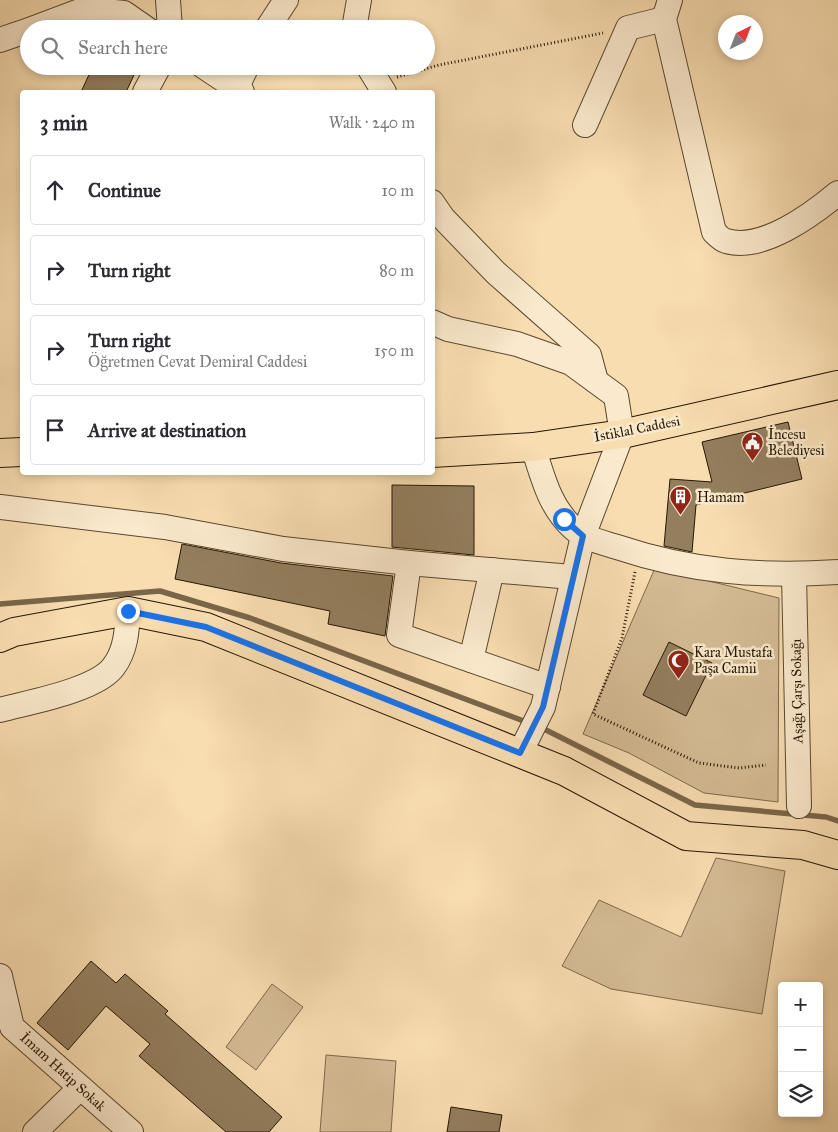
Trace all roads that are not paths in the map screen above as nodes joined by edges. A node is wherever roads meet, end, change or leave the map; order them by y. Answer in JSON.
{"nodes":[{"id":1,"x":168,"y":0,"type":"edge"},
{"id":2,"x":286,"y":0,"type":"edge"},
{"id":3,"x":359,"y":0,"type":"edge"},
{"id":4,"x":119,"y":6,"type":"edge"},
{"id":5,"x":667,"y":9,"type":"edge"},
{"id":6,"x":54,"y":20,"type":"edge"},
{"id":7,"x":136,"y":20,"type":"edge"},
{"id":8,"x":169,"y":20,"type":"edge"},
{"id":9,"x":274,"y":20,"type":"edge"},
{"id":10,"x":356,"y":20,"type":"edge"},
{"id":11,"x":20,"y":33,"type":"edge"},
{"id":12,"x":0,"y":40,"type":"edge"},
{"id":13,"x":154,"y":75,"type":"edge"},
{"id":14,"x":216,"y":75,"type":"edge"},
{"id":15,"x":244,"y":75,"type":"edge"},
{"id":16,"x":146,"y":90,"type":"edge"},
{"id":17,"x":238,"y":90,"type":"edge"},
{"id":18,"x":239,"y":90,"type":"edge"},
{"id":19,"x":585,"y":125,"type":"dead end"},
{"id":20,"x":838,"y":193,"type":"edge"},
{"id":21,"x":435,"y":206,"type":"edge"},
{"id":22,"x":435,"y":323,"type":"edge"},
{"id":23,"x":596,"y":381,"type":"junction"},
{"id":24,"x":838,"y":385,"type":"edge"},
{"id":25,"x":622,"y":434,"type":"junction"},
{"id":26,"x":533,"y":447,"type":"junction"},
{"id":27,"x":20,"y":452,"type":"edge"},
{"id":28,"x":0,"y":453,"type":"edge"},
{"id":29,"x":435,"y":453,"type":"edge"},
{"id":30,"x":0,"y":507,"type":"edge"},
{"id":31,"x":583,"y":536,"type":"junction"},
{"id":32,"x":409,"y":563,"type":"junction"},
{"id":33,"x":492,"y":570,"type":"junction"},
{"id":34,"x":838,"y":572,"type":"edge"},
{"id":35,"x":794,"y":575,"type":"junction"},
{"id":36,"x":572,"y":577,"type":"junction"},
{"id":37,"x":128,"y":611,"type":"junction"},
{"id":38,"x":0,"y":638,"type":"edge"},
{"id":39,"x":471,"y":660,"type":"junction"},
{"id":40,"x":545,"y":697,"type":"junction"},
{"id":41,"x":0,"y":710,"type":"edge"},
{"id":42,"x":524,"y":745,"type":"junction"},
{"id":43,"x":799,"y":806,"type":"dead end"},
{"id":44,"x":838,"y":855,"type":"edge"},
{"id":45,"x":0,"y":976,"type":"edge"},
{"id":46,"x":79,"y":1089,"type":"junction"},
{"id":47,"x":35,"y":1132,"type":"edge"},
{"id":48,"x":131,"y":1132,"type":"edge"}],
"edges":[{"from":1,"to":8,"type":"street"},
{"from":2,"to":9,"type":"street"},
{"from":3,"to":10,"type":"street"},
{"from":4,"to":6,"type":"street"},
{"from":4,"to":7,"type":"street"},
{"from":5,"to":19,"type":"street"},
{"from":5,"to":20,"type":"street"},
{"from":11,"to":12,"type":"street"},
{"from":13,"to":16,"type":"street"},
{"from":14,"to":17,"type":"street"},
{"from":15,"to":18,"type":"street"},
{"from":21,"to":23,"type":"street"},
{"from":22,"to":23,"type":"street"},
{"from":23,"to":25,"type":"street"},
{"from":24,"to":25,"type":"main road","name":"İstiklal Caddesi"},
{"from":25,"to":26,"type":"main road","name":"İstiklal Caddesi"},
{"from":25,"to":31,"type":"street"},
{"from":26,"to":29,"type":"main road","name":"İstiklal Caddesi"},
{"from":26,"to":31,"type":"street"},
{"from":27,"to":28,"type":"main road"},
{"from":30,"to":32,"type":"street"},
{"from":31,"to":35,"type":"street"},
{"from":31,"to":36,"type":"street"},
{"from":32,"to":33,"type":"street"},
{"from":32,"to":39,"type":"street"},
{"from":33,"to":36,"type":"street"},
{"from":33,"to":39,"type":"street"},
{"from":34,"to":35,"type":"street"},
{"from":35,"to":43,"type":"street","name":"Aşağı Çarşı Sokağı"},
{"from":36,"to":40,"type":"street"},
{"from":37,"to":38,"type":"main road"},
{"from":37,"to":41,"type":"street"},
{"from":37,"to":42,"type":"main road"},
{"from":39,"to":40,"type":"street"},
{"from":40,"to":42,"type":"street"},
{"from":42,"to":44,"type":"main road"},
{"from":45,"to":46,"type":"street","name":"İmam Hatip Sokak"},
{"from":46,"to":47,"type":"street"},
{"from":46,"to":48,"type":"street","name":"İmam Hatip Sokak"}]}
